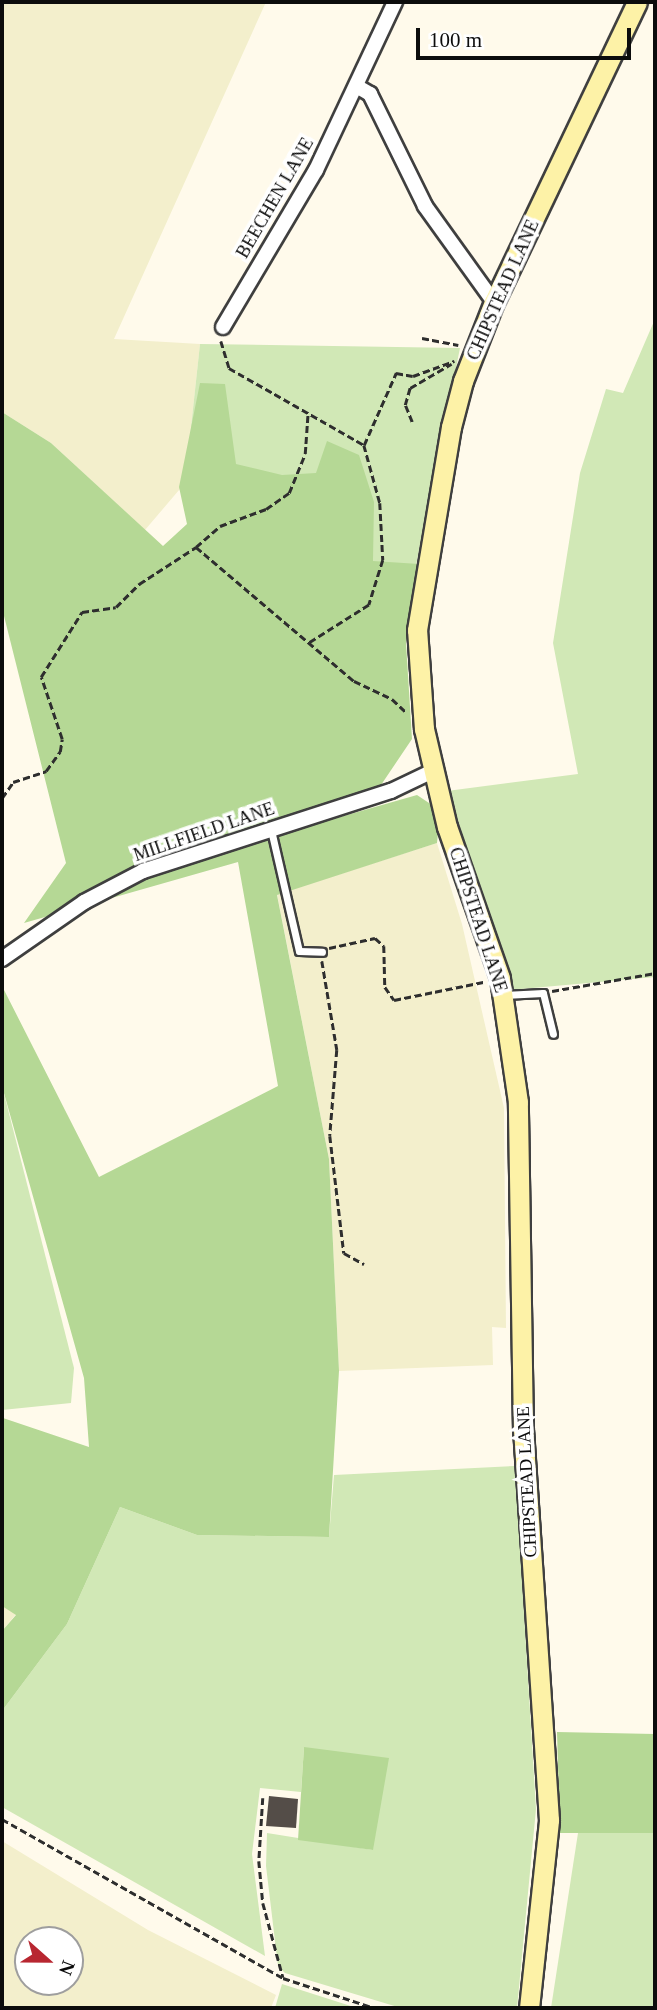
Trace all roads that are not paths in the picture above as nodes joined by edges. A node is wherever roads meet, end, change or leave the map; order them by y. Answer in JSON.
{"nodes":[{"id":1,"x":395,"y":2,"type":"edge"},
{"id":2,"x":637,"y":2,"type":"edge"},
{"id":3,"x":358,"y":86,"type":"junction"},
{"id":4,"x":494,"y":302,"type":"junction"},
{"id":5,"x":223,"y":327,"type":"road end"},
{"id":6,"x":433,"y":771,"type":"junction"},
{"id":7,"x":271,"y":829,"type":"junction"},
{"id":8,"x":322,"y":952,"type":"road end"},
{"id":9,"x":2,"y":959,"type":"edge"},
{"id":10,"x":502,"y":987,"type":"junction"},
{"id":11,"x":553,"y":1034,"type":"dead end"},
{"id":12,"x":529,"y":2008,"type":"edge"}],
"edges":[{"from":1,"to":3,"type":"street","name":"BEECHEN LANE"},
{"from":2,"to":4,"type":"street","name":"CHIPSTEAD LANE"},
{"from":3,"to":4,"type":"street"},
{"from":3,"to":5,"type":"street","name":"BEECHEN LANE"},
{"from":4,"to":6,"type":"street","name":"CHIPSTEAD LANE"},
{"from":6,"to":7,"type":"street","name":"MILLFIELD LANE"},
{"from":6,"to":10,"type":"street","name":"CHIPSTEAD LANE"},
{"from":7,"to":8,"type":"lane"},
{"from":7,"to":9,"type":"street","name":"MILLFIELD LANE"},
{"from":10,"to":11,"type":"lane"},
{"from":10,"to":12,"type":"street","name":"CHIPSTEAD LANE"}]}
